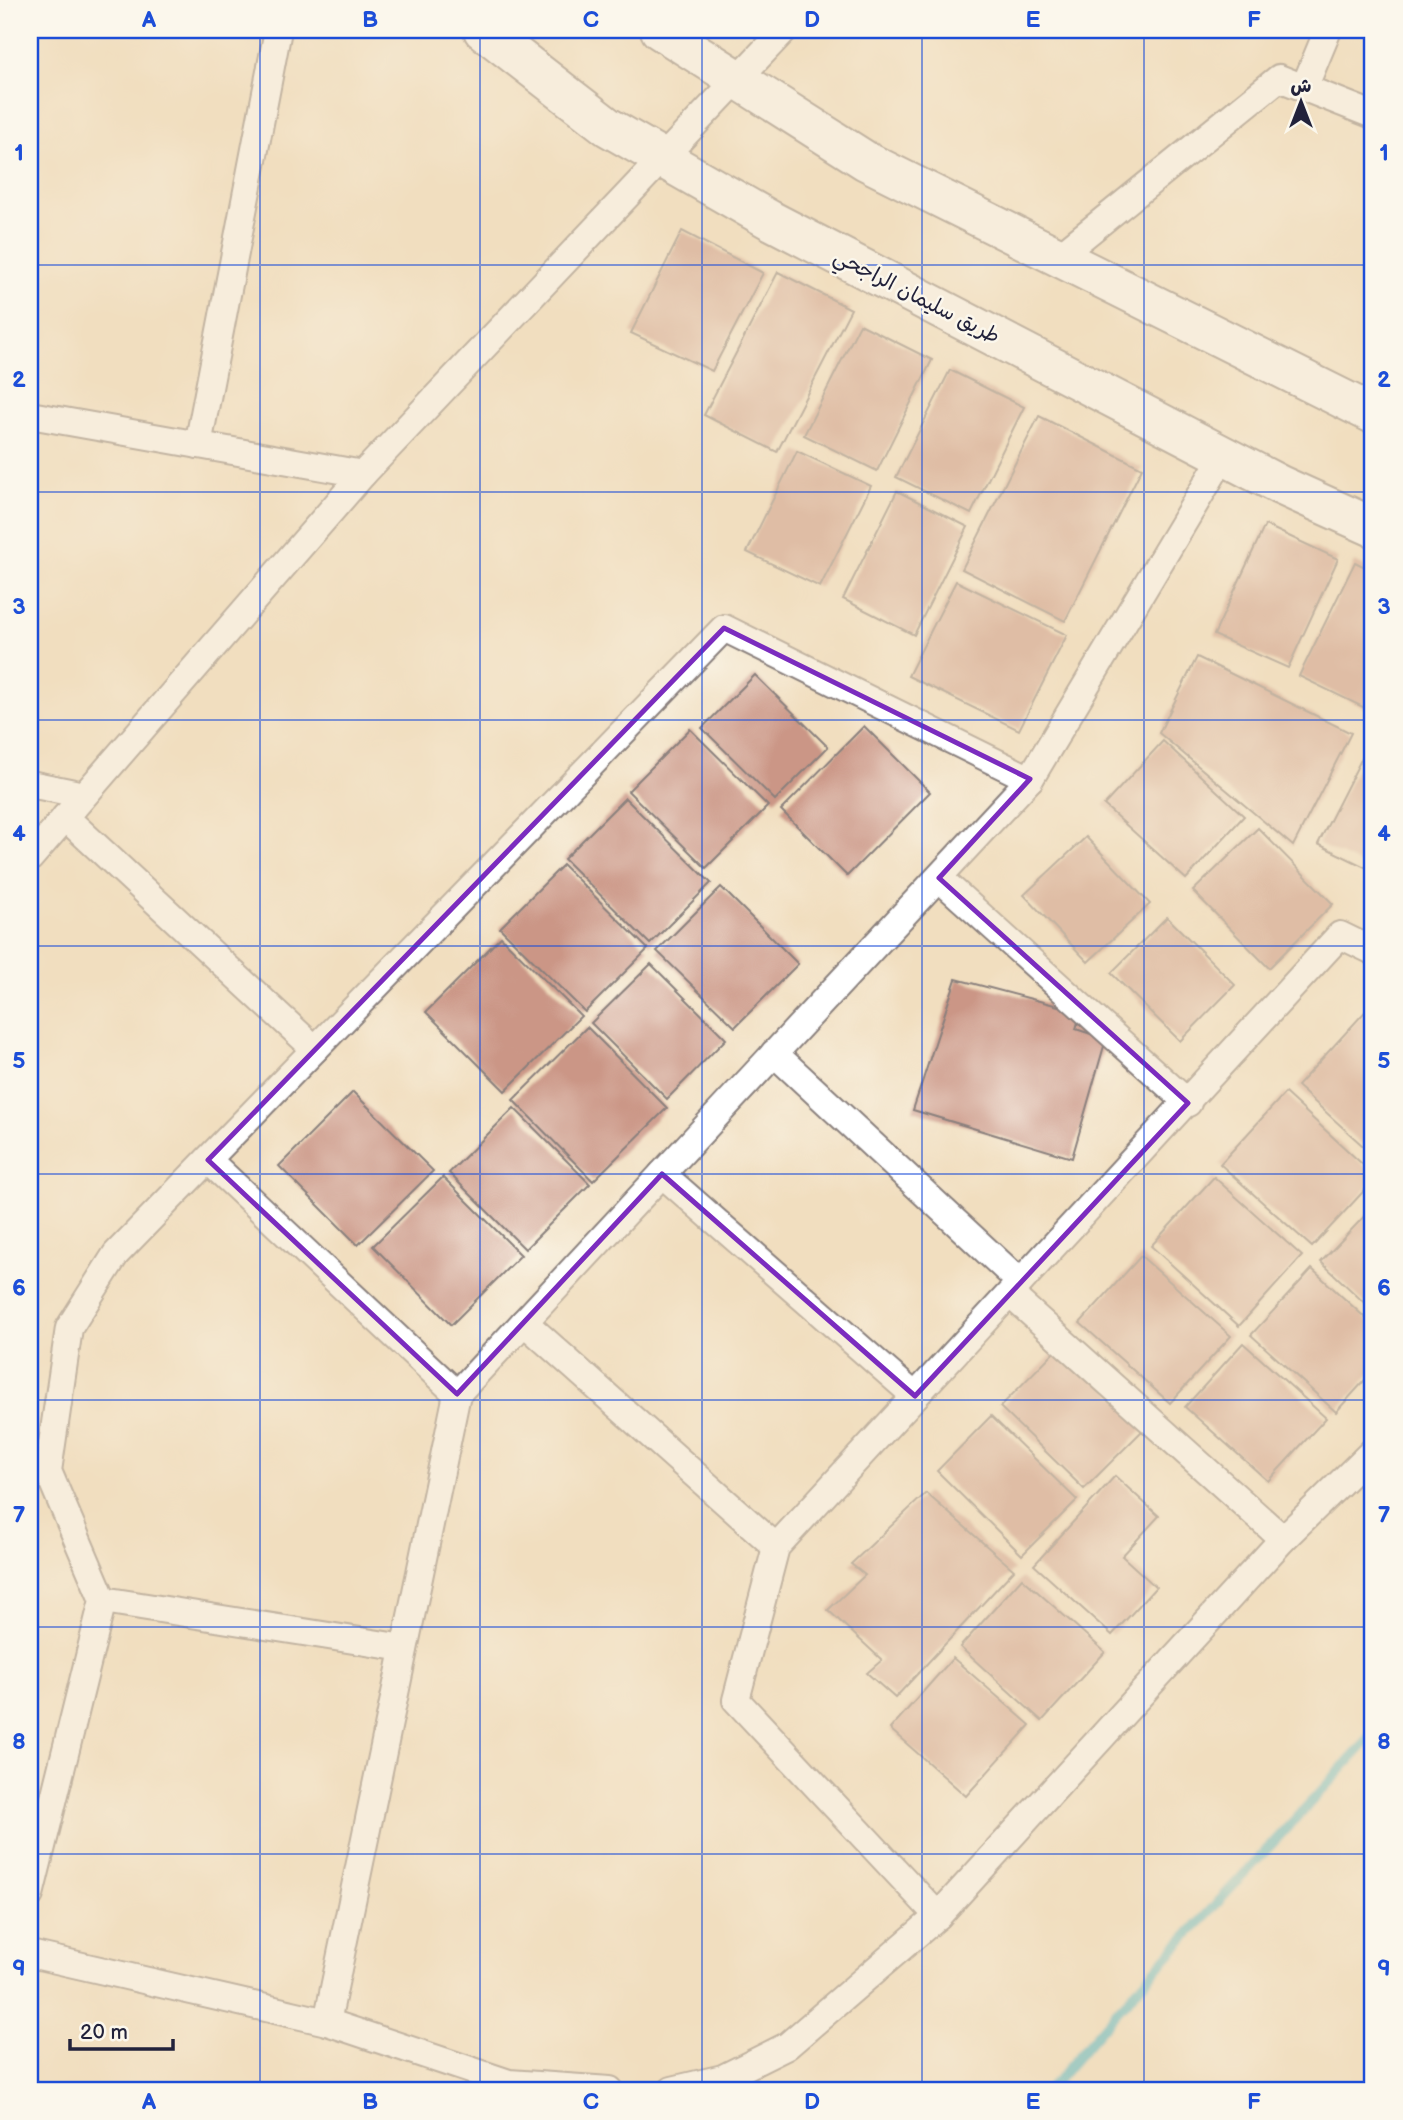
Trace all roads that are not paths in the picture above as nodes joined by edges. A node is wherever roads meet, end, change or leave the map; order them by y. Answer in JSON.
{"nodes":[{"id":1,"x":278,"y":30,"type":"edge"},
{"id":2,"x":483,"y":30,"type":"edge"},
{"id":3,"x":660,"y":30,"type":"edge"},
{"id":4,"x":785,"y":30,"type":"edge"},
{"id":5,"x":1328,"y":30,"type":"edge"},
{"id":6,"x":738,"y":79,"type":"junction"},
{"id":7,"x":1304,"y":88,"type":"junction"},
{"id":8,"x":1373,"y":115,"type":"edge"},
{"id":9,"x":663,"y":158,"type":"junction"},
{"id":10,"x":1058,"y":257,"type":"junction"},
{"id":11,"x":1373,"y":414,"type":"edge"},
{"id":12,"x":30,"y":415,"type":"edge"},
{"id":13,"x":198,"y":445,"type":"junction"},
{"id":14,"x":1224,"y":455,"type":"junction"},
{"id":15,"x":363,"y":474,"type":"junction"},
{"id":16,"x":1373,"y":527,"type":"edge"},
{"id":17,"x":1030,"y":779,"type":"junction"},
{"id":18,"x":30,"y":784,"type":"edge"},
{"id":19,"x":84,"y":795,"type":"junction"},
{"id":20,"x":65,"y":817,"type":"junction"},
{"id":21,"x":30,"y":858,"type":"edge"},
{"id":22,"x":940,"y":878,"type":"junction"},
{"id":23,"x":1373,"y":951,"type":"edge"},
{"id":24,"x":315,"y":1049,"type":"junction"},
{"id":25,"x":774,"y":1053,"type":"junction"},
{"id":26,"x":1188,"y":1103,"type":"junction"},
{"id":27,"x":208,"y":1160,"type":"junction"},
{"id":28,"x":662,"y":1174,"type":"junction"},
{"id":29,"x":1016,"y":1289,"type":"junction"},
{"id":30,"x":524,"y":1322,"type":"junction"},
{"id":31,"x":457,"y":1394,"type":"junction"},
{"id":32,"x":915,"y":1396,"type":"junction"},
{"id":33,"x":1373,"y":1451,"type":"edge"},
{"id":34,"x":39,"y":1471,"type":"edge"},
{"id":35,"x":1283,"y":1539,"type":"junction"},
{"id":36,"x":776,"y":1547,"type":"junction"},
{"id":37,"x":103,"y":1600,"type":"junction"},
{"id":38,"x":404,"y":1648,"type":"junction"},
{"id":39,"x":30,"y":1895,"type":"edge"},
{"id":40,"x":938,"y":1916,"type":"junction"},
{"id":41,"x":30,"y":1954,"type":"edge"},
{"id":42,"x":327,"y":2022,"type":"junction"},
{"id":43,"x":610,"y":2090,"type":"edge"},
{"id":44,"x":672,"y":2090,"type":"edge"}],
"edges":[{"from":1,"to":13,"type":"street"},
{"from":2,"to":9,"type":"main road","name":"طريق سليمان الراجحي"},
{"from":3,"to":6,"type":"main road"},
{"from":4,"to":6,"type":"street"},
{"from":5,"to":7,"type":"street"},
{"from":6,"to":9,"type":"street"},
{"from":6,"to":10,"type":"main road"},
{"from":7,"to":8,"type":"street"},
{"from":7,"to":10,"type":"street"},
{"from":9,"to":14,"type":"main road","name":"طريق سليمان الراجحي"},
{"from":9,"to":15,"type":"street"},
{"from":10,"to":11,"type":"main road"},
{"from":12,"to":13,"type":"street"},
{"from":13,"to":15,"type":"street"},
{"from":14,"to":16,"type":"main road","name":"طريق سليمان الراجحي"},
{"from":14,"to":17,"type":"street"},
{"from":15,"to":19,"type":"street"},
{"from":17,"to":22,"type":"street"},
{"from":17,"to":24,"type":"street"},
{"from":18,"to":19,"type":"street"},
{"from":19,"to":20,"type":"street"},
{"from":20,"to":21,"type":"street"},
{"from":20,"to":24,"type":"street"},
{"from":22,"to":25,"type":"street"},
{"from":22,"to":26,"type":"street"},
{"from":23,"to":26,"type":"street"},
{"from":24,"to":27,"type":"street"},
{"from":25,"to":28,"type":"street"},
{"from":25,"to":29,"type":"street"},
{"from":26,"to":29,"type":"street"},
{"from":27,"to":31,"type":"street"},
{"from":27,"to":34,"type":"street"},
{"from":28,"to":30,"type":"street"},
{"from":28,"to":32,"type":"street"},
{"from":29,"to":32,"type":"street"},
{"from":29,"to":35,"type":"street"},
{"from":30,"to":31,"type":"street"},
{"from":30,"to":36,"type":"street"},
{"from":31,"to":38,"type":"street"},
{"from":32,"to":36,"type":"street"},
{"from":33,"to":35,"type":"street"},
{"from":34,"to":37,"type":"street"},
{"from":35,"to":40,"type":"street"},
{"from":36,"to":40,"type":"street"},
{"from":37,"to":38,"type":"street"},
{"from":37,"to":39,"type":"street"},
{"from":38,"to":42,"type":"street"},
{"from":40,"to":44,"type":"street"},
{"from":41,"to":42,"type":"street"},
{"from":42,"to":43,"type":"street"}]}
